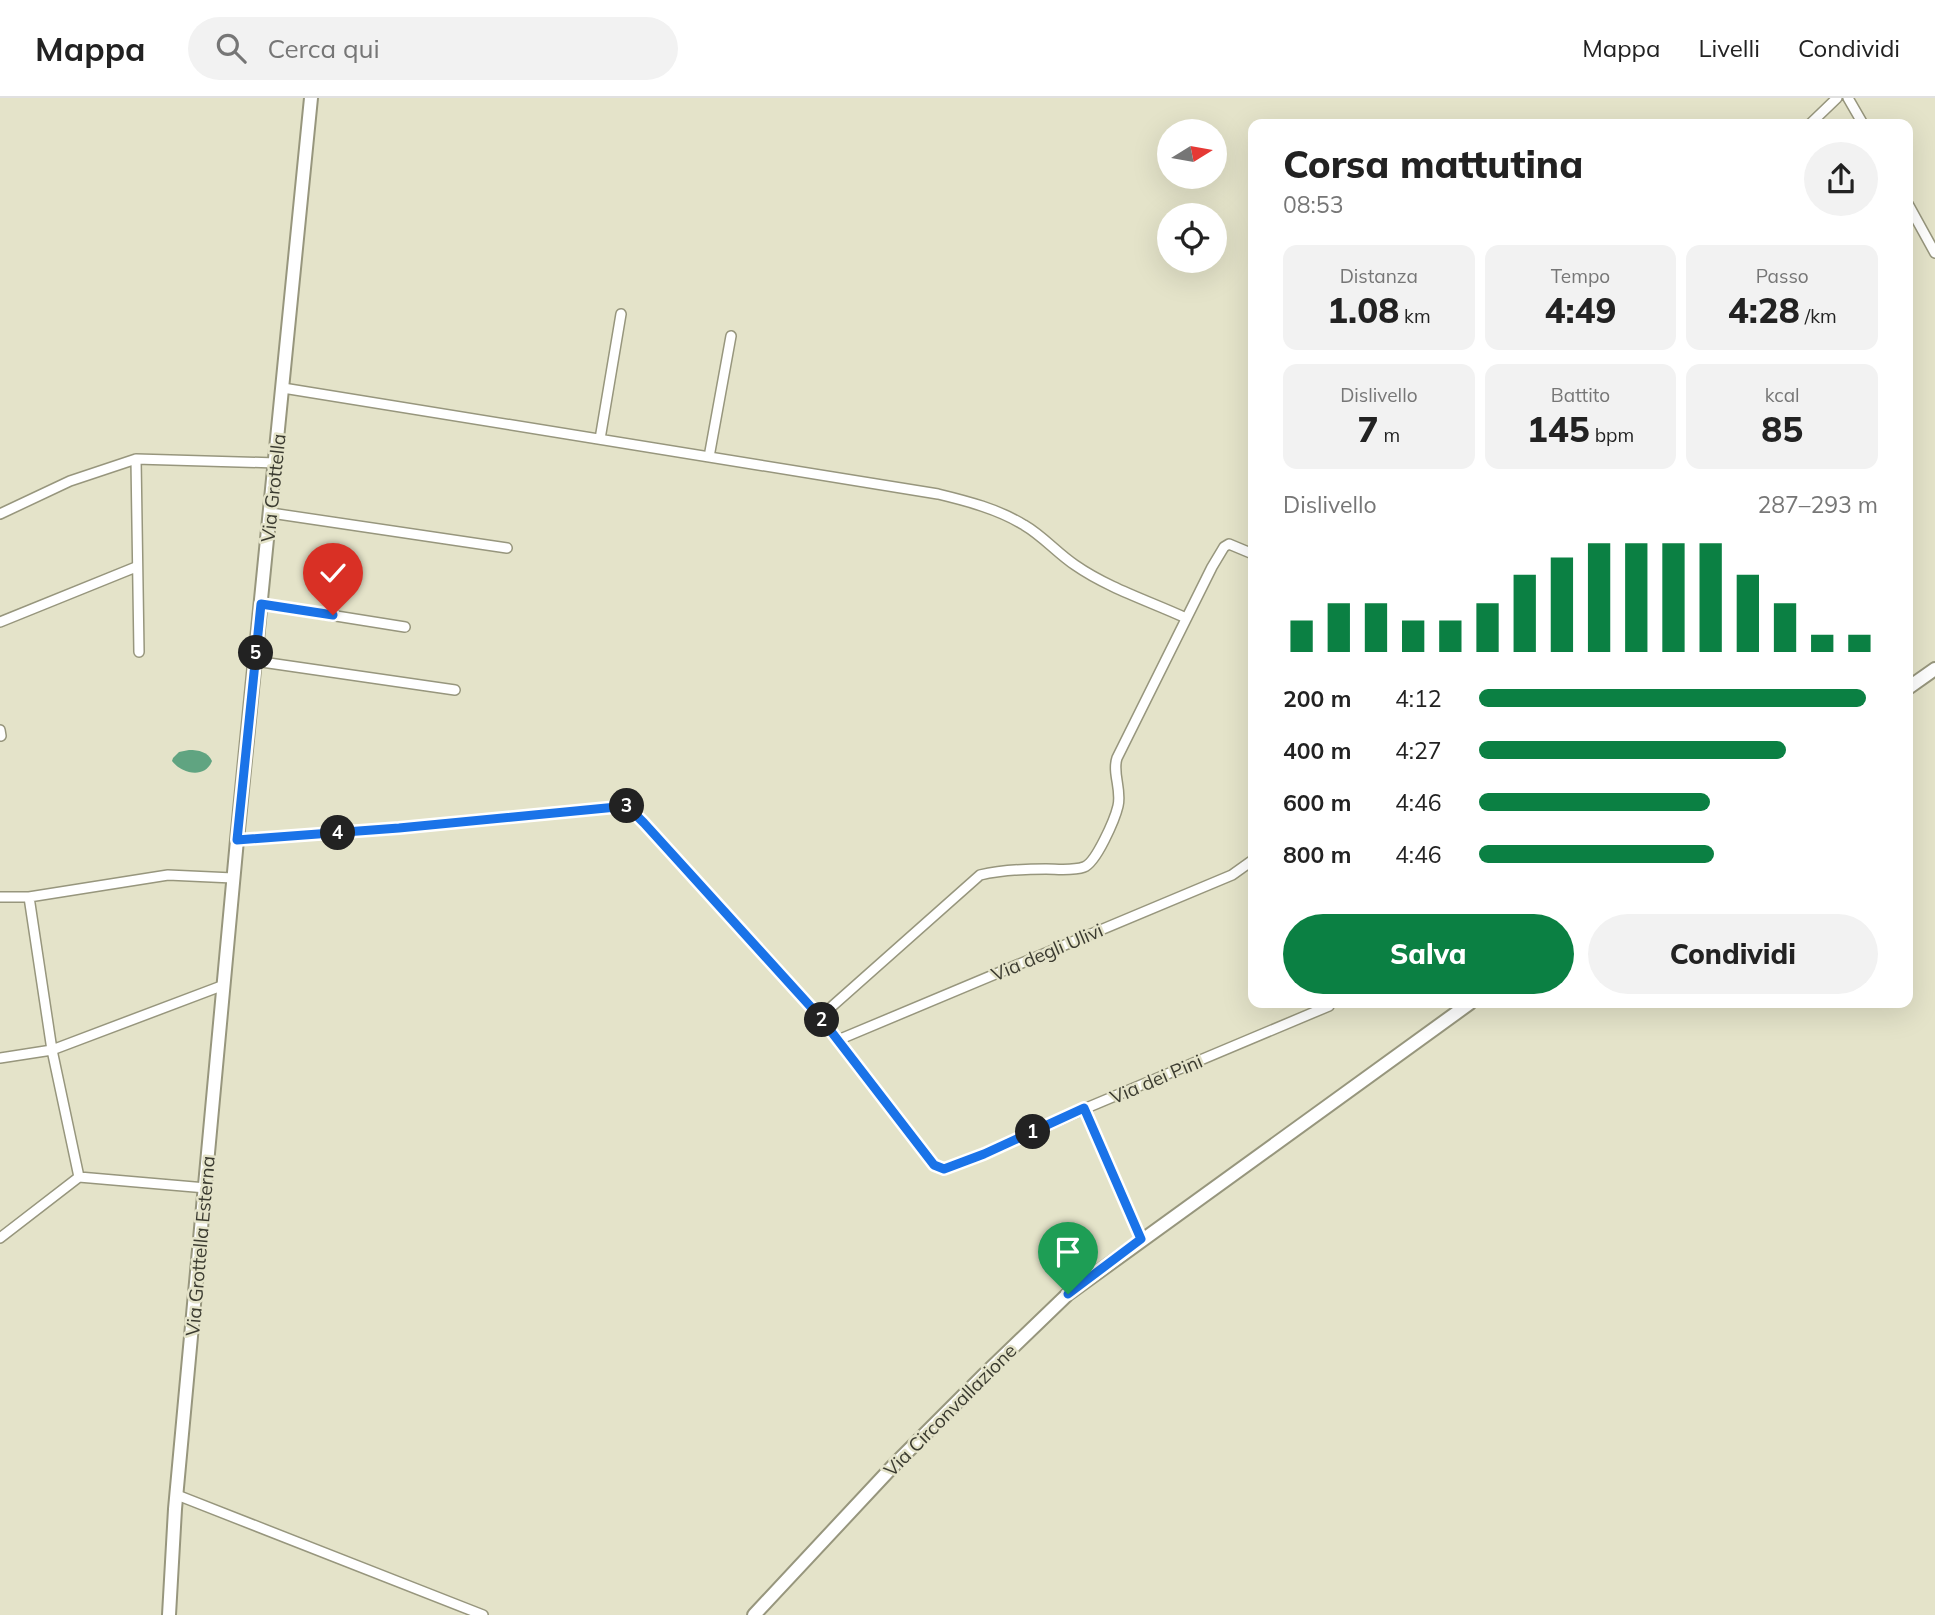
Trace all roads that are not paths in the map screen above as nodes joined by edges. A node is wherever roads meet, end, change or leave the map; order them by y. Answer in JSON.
{"nodes":[{"id":1,"x":311,"y":98,"type":"edge"},
{"id":2,"x":1837,"y":98,"type":"edge"},
{"id":3,"x":1848,"y":98,"type":"edge"},
{"id":4,"x":1815,"y":119,"type":"edge"},
{"id":5,"x":1860,"y":119,"type":"edge"},
{"id":6,"x":1913,"y":213,"type":"edge"},
{"id":7,"x":1935,"y":253,"type":"edge"},
{"id":8,"x":621,"y":314,"type":"dead end"},
{"id":9,"x":731,"y":336,"type":"dead end"},
{"id":10,"x":283,"y":388,"type":"junction"},
{"id":11,"x":600,"y":439,"type":"junction"},
{"id":12,"x":709,"y":457,"type":"junction"},
{"id":13,"x":136,"y":459,"type":"junction"},
{"id":14,"x":276,"y":463,"type":"junction"},
{"id":15,"x":271,"y":513,"type":"junction"},
{"id":16,"x":0,"y":514,"type":"edge"},
{"id":17,"x":507,"y":548,"type":"dead end"},
{"id":18,"x":1248,"y":552,"type":"edge"},
{"id":19,"x":136,"y":567,"type":"junction"},
{"id":20,"x":261,"y":604,"type":"junction"},
{"id":21,"x":1186,"y":618,"type":"junction"},
{"id":22,"x":0,"y":622,"type":"edge"},
{"id":23,"x":405,"y":627,"type":"dead end"},
{"id":24,"x":139,"y":652,"type":"dead end"},
{"id":25,"x":255,"y":661,"type":"junction"},
{"id":26,"x":1935,"y":669,"type":"edge"},
{"id":27,"x":1913,"y":684,"type":"edge"},
{"id":28,"x":455,"y":690,"type":"dead end"},
{"id":29,"x":0,"y":730,"type":"edge"},
{"id":30,"x":1,"y":736,"type":"edge"},
{"id":31,"x":237,"y":840,"type":"junction"},
{"id":32,"x":1248,"y":864,"type":"edge"},
{"id":33,"x":233,"y":878,"type":"junction"},
{"id":34,"x":0,"y":897,"type":"edge"},
{"id":35,"x":29,"y":897,"type":"junction"},
{"id":36,"x":224,"y":985,"type":"junction"},
{"id":37,"x":1324,"y":1008,"type":"edge"},
{"id":38,"x":1463,"y":1008,"type":"edge"},
{"id":39,"x":820,"y":1017,"type":"junction"},
{"id":40,"x":838,"y":1040,"type":"junction"},
{"id":41,"x":52,"y":1050,"type":"junction"},
{"id":42,"x":0,"y":1058,"type":"edge"},
{"id":43,"x":1084,"y":1108,"type":"junction"},
{"id":44,"x":79,"y":1177,"type":"junction"},
{"id":45,"x":206,"y":1188,"type":"junction"},
{"id":46,"x":0,"y":1238,"type":"edge"},
{"id":47,"x":1141,"y":1239,"type":"junction"},
{"id":48,"x":177,"y":1495,"type":"junction"},
{"id":49,"x":169,"y":1615,"type":"edge"},
{"id":50,"x":484,"y":1615,"type":"edge"},
{"id":51,"x":754,"y":1615,"type":"edge"}],
"edges":[{"from":1,"to":10,"type":"street","name":"Via Grottella"},
{"from":2,"to":4,"type":"street"},
{"from":3,"to":5,"type":"street"},
{"from":6,"to":7,"type":"street"},
{"from":8,"to":11,"type":"street"},
{"from":9,"to":12,"type":"street"},
{"from":10,"to":11,"type":"street"},
{"from":10,"to":14,"type":"street","name":"Via Grottella"},
{"from":11,"to":12,"type":"street"},
{"from":12,"to":21,"type":"street"},
{"from":13,"to":14,"type":"street"},
{"from":13,"to":16,"type":"street"},
{"from":13,"to":19,"type":"street"},
{"from":14,"to":15,"type":"street","name":"Via Grottella"},
{"from":15,"to":17,"type":"street"},
{"from":15,"to":20,"type":"street","name":"Via Grottella"},
{"from":18,"to":21,"type":"street"},
{"from":19,"to":22,"type":"street"},
{"from":19,"to":24,"type":"street"},
{"from":20,"to":23,"type":"street"},
{"from":20,"to":25,"type":"street","name":"Via Grottella"},
{"from":21,"to":39,"type":"street"},
{"from":25,"to":28,"type":"street"},
{"from":25,"to":31,"type":"street","name":"Via Grottella"},
{"from":26,"to":27,"type":"street"},
{"from":29,"to":30,"type":"street"},
{"from":31,"to":33,"type":"street","name":"Via Grottella"},
{"from":31,"to":39,"type":"street"},
{"from":32,"to":40,"type":"street","name":"Via degli Ulivi"},
{"from":33,"to":35,"type":"street"},
{"from":33,"to":36,"type":"street","name":"Via Grottella Esterna"},
{"from":34,"to":35,"type":"street"},
{"from":35,"to":41,"type":"street"},
{"from":36,"to":41,"type":"street"},
{"from":36,"to":45,"type":"street","name":"Via Grottella Esterna"},
{"from":37,"to":43,"type":"street","name":"Via dei Pini"},
{"from":38,"to":47,"type":"street","name":"Via Circonvallazione"},
{"from":39,"to":40,"type":"street"},
{"from":40,"to":43,"type":"street","name":"Via dei Pini"},
{"from":41,"to":42,"type":"street"},
{"from":41,"to":44,"type":"street"},
{"from":43,"to":47,"type":"street"},
{"from":44,"to":45,"type":"street"},
{"from":44,"to":46,"type":"street"},
{"from":45,"to":48,"type":"street","name":"Via Grottella Esterna"},
{"from":47,"to":51,"type":"street","name":"Via Circonvallazione"},
{"from":48,"to":49,"type":"street","name":"Via Grottella Esterna"},
{"from":48,"to":50,"type":"street"}]}
